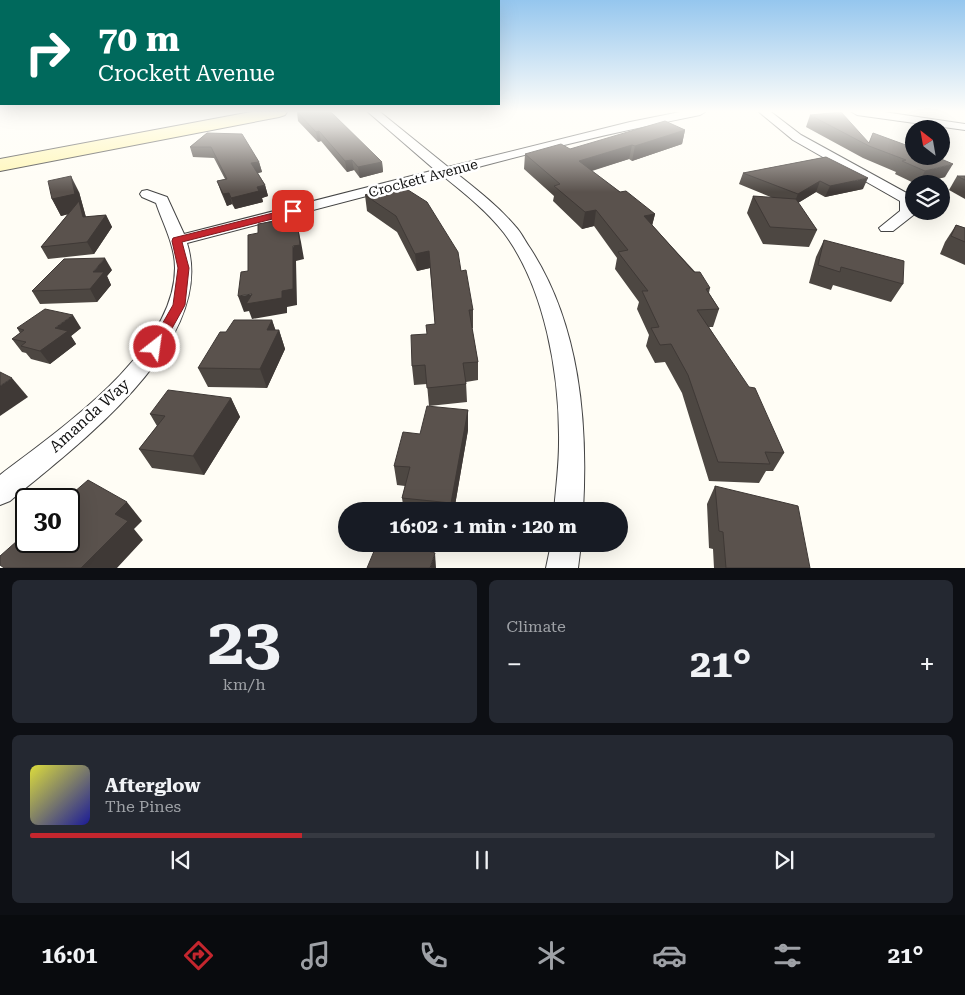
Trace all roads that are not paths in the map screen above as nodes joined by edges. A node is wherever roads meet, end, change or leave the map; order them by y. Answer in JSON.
{"nodes":[{"id":1,"x":97,"y":139,"type":"edge"},
{"id":2,"x":139,"y":139,"type":"edge"},
{"id":3,"x":406,"y":139,"type":"edge"},
{"id":4,"x":577,"y":139,"type":"edge"},
{"id":5,"x":801,"y":139,"type":"edge"},
{"id":6,"x":0,"y":156,"type":"edge"},
{"id":7,"x":0,"y":165,"type":"edge"},
{"id":8,"x":447,"y":172,"type":"junction"},
{"id":9,"x":147,"y":194,"type":"dead end"},
{"id":10,"x":887,"y":228,"type":"dead end"},
{"id":11,"x":177,"y":241,"type":"junction"},
{"id":12,"x":0,"y":492,"type":"edge"},
{"id":13,"x":569,"y":502,"type":"edge"},
{"id":14,"x":565,"y":552,"type":"edge"},
{"id":15,"x":562,"y":568,"type":"edge"}],
"edges":[{"from":1,"to":6,"type":"main road"},
{"from":2,"to":7,"type":"main road"},
{"from":3,"to":8,"type":"street"},
{"from":4,"to":8,"type":"street","name":"Crockett Avenue"},
{"from":5,"to":10,"type":"street"},
{"from":8,"to":11,"type":"street","name":"Crockett Avenue"},
{"from":8,"to":13,"type":"street"},
{"from":9,"to":11,"type":"street","name":"Amanda Way"},
{"from":11,"to":12,"type":"street","name":"Amanda Way"},
{"from":14,"to":15,"type":"street"}]}
